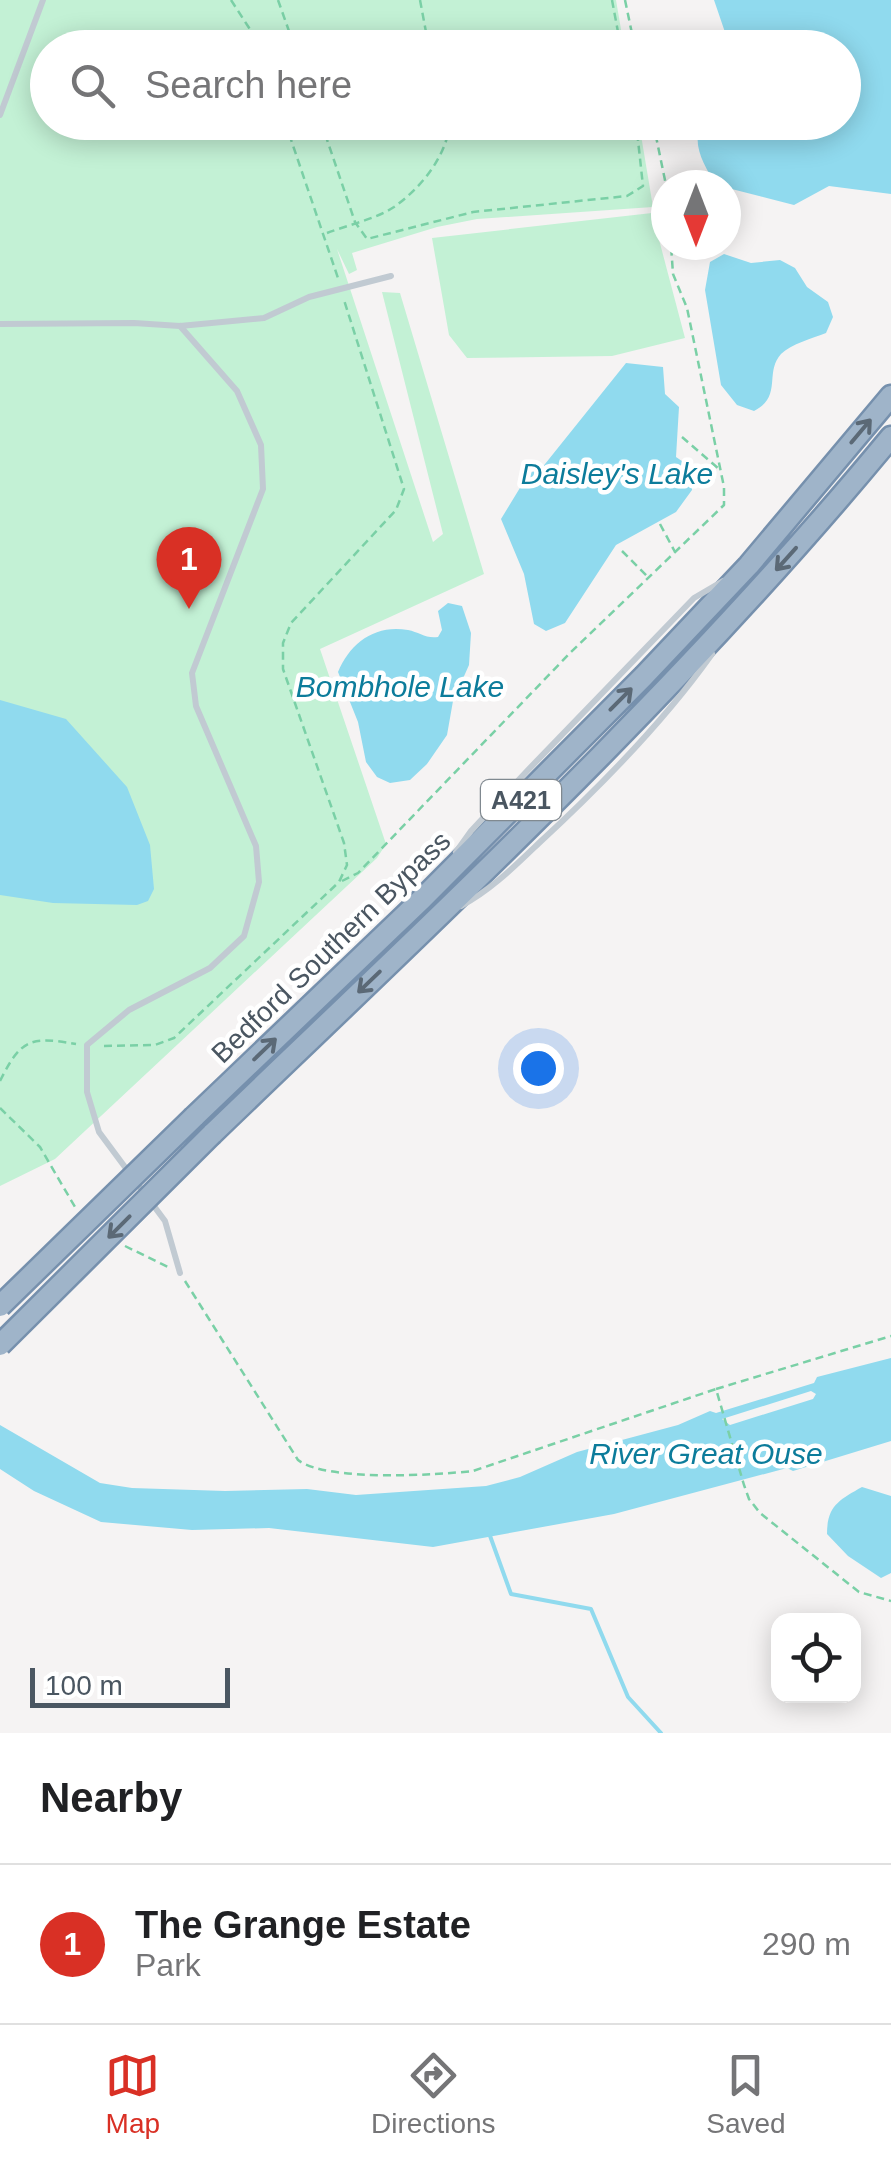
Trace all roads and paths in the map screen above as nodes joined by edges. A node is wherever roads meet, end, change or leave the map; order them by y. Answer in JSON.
{"nodes":[{"id":1,"x":43,"y":0,"type":"edge"},
{"id":2,"x":231,"y":0,"type":"edge"},
{"id":3,"x":278,"y":0,"type":"edge"},
{"id":4,"x":420,"y":0,"type":"edge"},
{"id":5,"x":612,"y":0,"type":"edge"},
{"id":6,"x":625,"y":0,"type":"edge"},
{"id":7,"x":32,"y":30,"type":"edge"},
{"id":8,"x":248,"y":30,"type":"edge"},
{"id":9,"x":289,"y":30,"type":"edge"},
{"id":10,"x":426,"y":30,"type":"edge"},
{"id":11,"x":618,"y":30,"type":"edge"},
{"id":12,"x":631,"y":30,"type":"edge"},
{"id":13,"x":30,"y":35,"type":"edge"},
{"id":14,"x":0,"y":115,"type":"edge"},
{"id":15,"x":291,"y":140,"type":"edge"},
{"id":16,"x":327,"y":140,"type":"edge"},
{"id":17,"x":447,"y":140,"type":"edge"},
{"id":18,"x":640,"y":140,"type":"edge"},
{"id":19,"x":657,"y":140,"type":"edge"},
{"id":20,"x":663,"y":170,"type":"edge"},
{"id":21,"x":355,"y":222,"type":"junction"},
{"id":22,"x":325,"y":234,"type":"junction"},
{"id":23,"x":672,"y":260,"type":"edge"},
{"id":24,"x":391,"y":276,"type":"dead end"},
{"id":25,"x":342,"y":290,"type":"junction"},
{"id":26,"x":0,"y":324,"type":"edge"},
{"id":27,"x":180,"y":326,"type":"junction"},
{"id":28,"x":891,"y":396,"type":"edge"},
{"id":29,"x":891,"y":437,"type":"edge"},
{"id":30,"x":682,"y":438,"type":"dead end"},
{"id":31,"x":720,"y":470,"type":"junction"},
{"id":32,"x":660,"y":524,"type":"dead end"},
{"id":33,"x":622,"y":552,"type":"dead end"},
{"id":34,"x":676,"y":554,"type":"junction"},
{"id":35,"x":650,"y":578,"type":"junction"},
{"id":36,"x":339,"y":882,"type":"junction"},
{"id":37,"x":174,"y":1038,"type":"dead end"},
{"id":38,"x":0,"y":1108,"type":"edge"},
{"id":39,"x":79,"y":1214,"type":"dead end"},
{"id":40,"x":115,"y":1242,"type":"dead end"},
{"id":41,"x":180,"y":1273,"type":"junction"},
{"id":42,"x":0,"y":1306,"type":"edge"},
{"id":43,"x":891,"y":1336,"type":"edge"},
{"id":44,"x":0,"y":1345,"type":"edge"},
{"id":45,"x":716,"y":1389,"type":"junction"},
{"id":46,"x":891,"y":1601,"type":"edge"}],
"edges":[{"from":1,"to":7,"type":"lane"},
{"from":2,"to":8,"type":"path"},
{"from":3,"to":9,"type":"path"},
{"from":4,"to":10,"type":"path"},
{"from":5,"to":11,"type":"path"},
{"from":6,"to":12,"type":"path"},
{"from":13,"to":14,"type":"lane"},
{"from":15,"to":22,"type":"path"},
{"from":16,"to":21,"type":"path"},
{"from":17,"to":21,"type":"path"},
{"from":18,"to":21,"type":"path"},
{"from":19,"to":20,"type":"path"},
{"from":21,"to":22,"type":"path"},
{"from":22,"to":25,"type":"path"},
{"from":23,"to":31,"type":"path"},
{"from":24,"to":25,"type":"lane"},
{"from":25,"to":27,"type":"lane"},
{"from":25,"to":36,"type":"path"},
{"from":26,"to":27,"type":"lane"},
{"from":27,"to":41,"type":"lane"},
{"from":42,"to":28,"type":"highway","name":"Bedford Southern Bypass","number":"A421","one_way":true,"bridge":true},
{"from":29,"to":44,"type":"highway","name":"Bedford Southern Bypass","number":"A421","one_way":true,"bridge":true},
{"from":30,"to":31,"type":"path"},
{"from":31,"to":34,"type":"path"},
{"from":32,"to":34,"type":"path"},
{"from":33,"to":35,"type":"path"},
{"from":34,"to":35,"type":"path"},
{"from":35,"to":36,"type":"path"},
{"from":36,"to":37,"type":"path"},
{"from":38,"to":39,"type":"path"},
{"from":40,"to":41,"type":"path"},
{"from":41,"to":45,"type":"path"},
{"from":43,"to":45,"type":"path"},
{"from":45,"to":46,"type":"path"}]}
